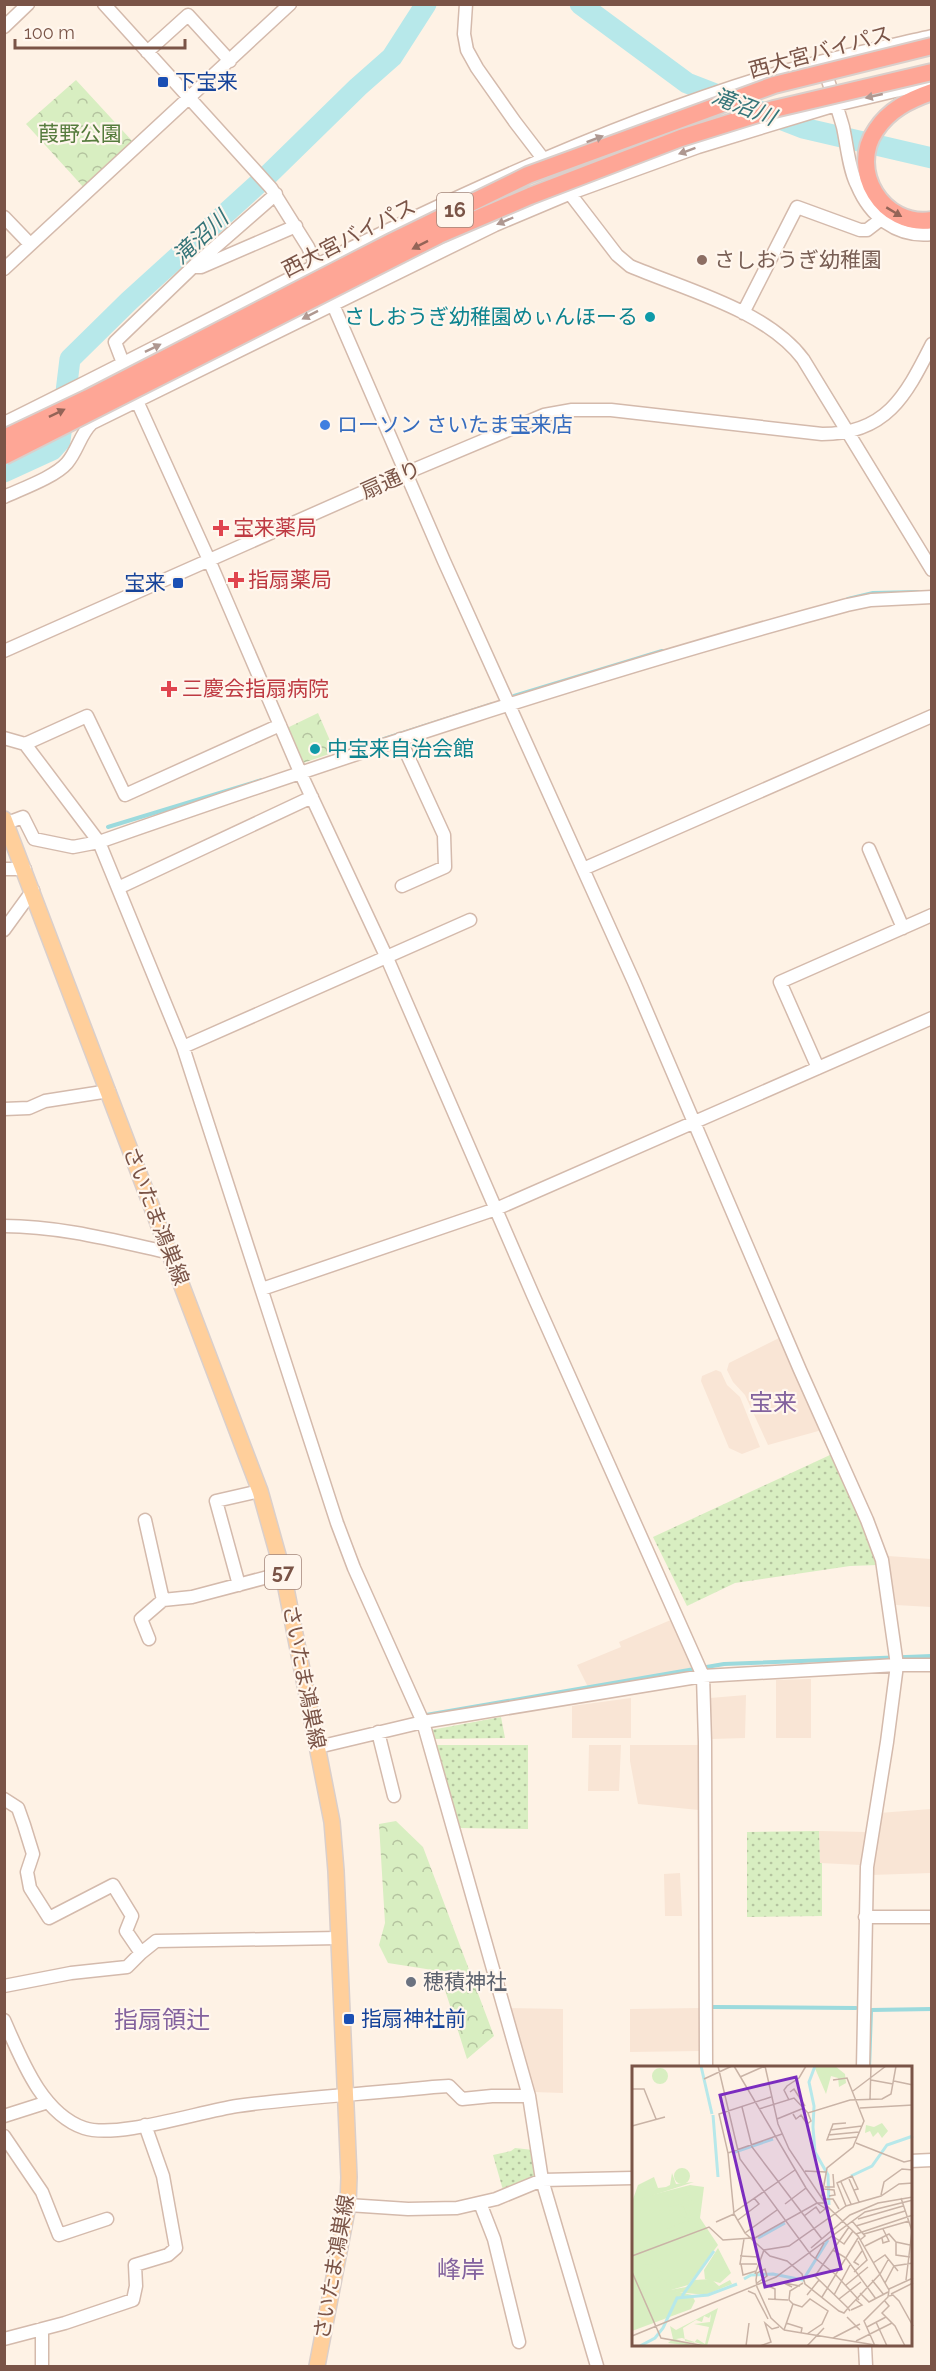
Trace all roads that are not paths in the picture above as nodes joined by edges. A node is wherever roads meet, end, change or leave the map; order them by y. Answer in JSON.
{"nodes":[{"id":1,"x":28,"y":4,"type":"edge"},
{"id":2,"x":104,"y":4,"type":"edge"},
{"id":3,"x":290,"y":4,"type":"edge"},
{"id":4,"x":466,"y":4,"type":"edge"},
{"id":5,"x":4,"y":27,"type":"edge"},
{"id":6,"x":932,"y":36,"type":"edge"},
{"id":7,"x":932,"y":45,"type":"edge"},
{"id":8,"x":147,"y":52,"type":"junction"},
{"id":9,"x":230,"y":61,"type":"junction"},
{"id":10,"x":821,"y":62,"type":"junction"},
{"id":11,"x":932,"y":72,"type":"edge"},
{"id":12,"x":932,"y":86,"type":"edge"},
{"id":13,"x":932,"y":92,"type":"edge"},
{"id":14,"x":190,"y":98,"type":"junction"},
{"id":15,"x":836,"y":105,"type":"junction"},
{"id":16,"x":543,"y":159,"type":"junction"},
{"id":17,"x":273,"y":191,"type":"junction"},
{"id":18,"x":572,"y":193,"type":"junction"},
{"id":19,"x":4,"y":217,"type":"edge"},
{"id":20,"x":880,"y":220,"type":"junction"},
{"id":21,"x":932,"y":220,"type":"edge"},
{"id":22,"x":296,"y":226,"type":"junction"},
{"id":23,"x":932,"y":234,"type":"edge"},
{"id":24,"x":30,"y":244,"type":"junction"},
{"id":25,"x":318,"y":266,"type":"junction"},
{"id":26,"x":192,"y":267,"type":"junction"},
{"id":27,"x":4,"y":268,"type":"edge"},
{"id":28,"x":333,"y":303,"type":"junction"},
{"id":29,"x":743,"y":313,"type":"junction"},
{"id":30,"x":932,"y":344,"type":"edge"},
{"id":31,"x":123,"y":363,"type":"junction"},
{"id":32,"x":927,"y":364,"type":"edge"},
{"id":33,"x":137,"y":401,"type":"junction"},
{"id":34,"x":4,"y":423,"type":"edge"},
{"id":35,"x":846,"y":431,"type":"junction"},
{"id":36,"x":4,"y":438,"type":"edge"},
{"id":37,"x":4,"y":456,"type":"edge"},
{"id":38,"x":406,"y":474,"type":"junction"},
{"id":39,"x":4,"y":497,"type":"edge"},
{"id":40,"x":209,"y":560,"type":"junction"},
{"id":41,"x":932,"y":570,"type":"edge"},
{"id":42,"x":932,"y":597,"type":"edge"},
{"id":43,"x":4,"y":651,"type":"edge"},
{"id":44,"x":508,"y":704,"type":"junction"},
{"id":45,"x":932,"y":716,"type":"edge"},
{"id":46,"x":280,"y":725,"type":"junction"},
{"id":47,"x":4,"y":738,"type":"edge"},
{"id":48,"x":400,"y":739,"type":"junction"},
{"id":49,"x":25,"y":744,"type":"junction"},
{"id":50,"x":300,"y":772,"type":"junction"},
{"id":51,"x":312,"y":797,"type":"junction"},
{"id":52,"x":6,"y":821,"type":"edge"},
{"id":53,"x":99,"y":842,"type":"junction"},
{"id":54,"x":868,"y":849,"type":"dead end"},
{"id":55,"x":583,"y":868,"type":"junction"},
{"id":56,"x":4,"y":869,"type":"edge"},
{"id":57,"x":25,"y":869,"type":"junction"},
{"id":58,"x":402,"y":886,"type":"dead end"},
{"id":59,"x":118,"y":888,"type":"junction"},
{"id":60,"x":33,"y":890,"type":"junction"},
{"id":61,"x":932,"y":915,"type":"edge"},
{"id":62,"x":470,"y":920,"type":"dead end"},
{"id":63,"x":903,"y":928,"type":"junction"},
{"id":64,"x":4,"y":930,"type":"edge"},
{"id":65,"x":387,"y":958,"type":"junction"},
{"id":66,"x":932,"y":1018,"type":"edge"},
{"id":67,"x":183,"y":1047,"type":"junction"},
{"id":68,"x":818,"y":1068,"type":"junction"},
{"id":69,"x":109,"y":1091,"type":"junction"},
{"id":70,"x":4,"y":1108,"type":"edge"},
{"id":71,"x":694,"y":1122,"type":"junction"},
{"id":72,"x":496,"y":1209,"type":"junction"},
{"id":73,"x":4,"y":1226,"type":"edge"},
{"id":74,"x":171,"y":1254,"type":"junction"},
{"id":75,"x":262,"y":1289,"type":"junction"},
{"id":76,"x":260,"y":1491,"type":"junction"},
{"id":77,"x":145,"y":1520,"type":"dead end"},
{"id":78,"x":283,"y":1573,"type":"junction"},
{"id":79,"x":239,"y":1585,"type":"junction"},
{"id":80,"x":163,"y":1600,"type":"junction"},
{"id":81,"x":149,"y":1639,"type":"dead end"},
{"id":82,"x":897,"y":1665,"type":"junction"},
{"id":83,"x":932,"y":1665,"type":"edge"},
{"id":84,"x":703,"y":1676,"type":"junction"},
{"id":85,"x":423,"y":1722,"type":"junction"},
{"id":86,"x":378,"y":1732,"type":"junction"},
{"id":87,"x":318,"y":1747,"type":"junction"},
{"id":88,"x":394,"y":1796,"type":"dead end"},
{"id":89,"x":4,"y":1799,"type":"edge"},
{"id":90,"x":865,"y":1917,"type":"junction"},
{"id":91,"x":932,"y":1917,"type":"edge"},
{"id":92,"x":339,"y":1938,"type":"junction"},
{"id":93,"x":141,"y":1953,"type":"junction"},
{"id":94,"x":4,"y":1986,"type":"edge"},
{"id":95,"x":4,"y":2020,"type":"edge"},
{"id":96,"x":706,"y":2066,"type":"edge"},
{"id":97,"x":863,"y":2066,"type":"edge"},
{"id":98,"x":345,"y":2096,"type":"junction"},
{"id":99,"x":529,"y":2096,"type":"junction"},
{"id":100,"x":48,"y":2102,"type":"junction"},
{"id":101,"x":4,"y":2116,"type":"edge"},
{"id":102,"x":145,"y":2125,"type":"junction"},
{"id":103,"x":4,"y":2136,"type":"edge"},
{"id":104,"x":932,"y":2160,"type":"edge"},
{"id":105,"x":912,"y":2162,"type":"edge"},
{"id":106,"x":632,"y":2178,"type":"edge"},
{"id":107,"x":542,"y":2180,"type":"junction"},
{"id":108,"x":480,"y":2203,"type":"junction"},
{"id":109,"x":348,"y":2205,"type":"junction"},
{"id":110,"x":107,"y":2219,"type":"dead end"},
{"id":111,"x":42,"y":2329,"type":"junction"},
{"id":112,"x":4,"y":2339,"type":"edge"},
{"id":113,"x":519,"y":2342,"type":"dead end"},
{"id":114,"x":865,"y":2347,"type":"edge"},
{"id":115,"x":42,"y":2367,"type":"edge"},
{"id":116,"x":317,"y":2367,"type":"edge"},
{"id":117,"x":597,"y":2367,"type":"edge"},
{"id":118,"x":866,"y":2367,"type":"edge"}],
"edges":[{"from":1,"to":5,"type":"street"},
{"from":2,"to":8,"type":"street"},
{"from":3,"to":9,"type":"street"},
{"from":4,"to":16,"type":"street"},
{"from":6,"to":10,"type":"street"},
{"from":36,"to":7,"type":"highway","name":"西大宮バイパス","number":"16","one_way":true,"bridge":true},
{"from":8,"to":9,"type":"street"},
{"from":8,"to":14,"type":"street"},
{"from":9,"to":14,"type":"street"},
{"from":10,"to":15,"type":"street"},
{"from":16,"to":10,"type":"street","one_way":true},
{"from":11,"to":37,"type":"highway","name":"西大宮バイパス","number":"16","one_way":true,"bridge":true},
{"from":12,"to":15,"type":"street","one_way":true},
{"from":13,"to":21,"type":"highway","one_way":true},
{"from":14,"to":17,"type":"street"},
{"from":14,"to":24,"type":"street"},
{"from":15,"to":18,"type":"street","one_way":true},
{"from":15,"to":20,"type":"street"},
{"from":16,"to":18,"type":"street"},
{"from":16,"to":25,"type":"street"},
{"from":17,"to":22,"type":"street"},
{"from":17,"to":26,"type":"street"},
{"from":18,"to":28,"type":"street","one_way":true},
{"from":18,"to":29,"type":"street"},
{"from":19,"to":24,"type":"street"},
{"from":20,"to":23,"type":"street"},
{"from":20,"to":29,"type":"street"},
{"from":22,"to":25,"type":"street"},
{"from":22,"to":26,"type":"street"},
{"from":24,"to":27,"type":"street"},
{"from":25,"to":28,"type":"street"},
{"from":31,"to":25,"type":"street","one_way":true},
{"from":26,"to":31,"type":"street"},
{"from":28,"to":33,"type":"street","one_way":true},
{"from":28,"to":38,"type":"street"},
{"from":29,"to":35,"type":"street"},
{"from":30,"to":32,"type":"street","name":"扇通り"},
{"from":31,"to":34,"type":"street"},
{"from":32,"to":35,"type":"street","name":"扇通り"},
{"from":33,"to":39,"type":"street"},
{"from":33,"to":40,"type":"street"},
{"from":35,"to":38,"type":"street","name":"扇通り"},
{"from":35,"to":41,"type":"street"},
{"from":38,"to":40,"type":"street","name":"扇通り"},
{"from":38,"to":44,"type":"street"},
{"from":40,"to":43,"type":"street","name":"扇通り"},
{"from":40,"to":46,"type":"street"},
{"from":42,"to":44,"type":"street"},
{"from":44,"to":48,"type":"street"},
{"from":44,"to":55,"type":"street"},
{"from":45,"to":55,"type":"street"},
{"from":46,"to":49,"type":"street"},
{"from":46,"to":50,"type":"street"},
{"from":47,"to":49,"type":"street"},
{"from":48,"to":50,"type":"street"},
{"from":48,"to":58,"type":"street"},
{"from":49,"to":53,"type":"street"},
{"from":50,"to":51,"type":"street"},
{"from":50,"to":53,"type":"street"},
{"from":51,"to":59,"type":"street"},
{"from":51,"to":65,"type":"street"},
{"from":52,"to":53,"type":"street"},
{"from":52,"to":57,"type":"main road","name":"さいたま鴻巣線","number":"57"},
{"from":53,"to":59,"type":"street"},
{"from":54,"to":63,"type":"street"},
{"from":55,"to":71,"type":"street"},
{"from":56,"to":57,"type":"street"},
{"from":57,"to":60,"type":"main road","name":"さいたま鴻巣線","number":"57"},
{"from":59,"to":67,"type":"street"},
{"from":60,"to":64,"type":"street"},
{"from":60,"to":69,"type":"main road","name":"さいたま鴻巣線","number":"57"},
{"from":61,"to":63,"type":"street"},
{"from":62,"to":65,"type":"street"},
{"from":63,"to":68,"type":"street"},
{"from":65,"to":67,"type":"street"},
{"from":65,"to":72,"type":"street"},
{"from":66,"to":68,"type":"street"},
{"from":67,"to":75,"type":"street"},
{"from":68,"to":71,"type":"street"},
{"from":69,"to":70,"type":"street"},
{"from":69,"to":74,"type":"main road","name":"さいたま鴻巣線","number":"57"},
{"from":71,"to":72,"type":"street"},
{"from":71,"to":82,"type":"street"},
{"from":72,"to":75,"type":"street"},
{"from":72,"to":84,"type":"street"},
{"from":73,"to":74,"type":"street"},
{"from":74,"to":76,"type":"main road","name":"さいたま鴻巣線","number":"57"},
{"from":75,"to":85,"type":"street"},
{"from":76,"to":78,"type":"main road","name":"さいたま鴻巣線","number":"57"},
{"from":76,"to":79,"type":"street"},
{"from":77,"to":80,"type":"street"},
{"from":78,"to":79,"type":"street"},
{"from":78,"to":87,"type":"main road","name":"さいたま鴻巣線","number":"57"},
{"from":79,"to":80,"type":"street"},
{"from":80,"to":81,"type":"street"},
{"from":82,"to":83,"type":"street"},
{"from":82,"to":84,"type":"street"},
{"from":82,"to":90,"type":"street"},
{"from":84,"to":85,"type":"street"},
{"from":84,"to":96,"type":"street"},
{"from":85,"to":86,"type":"street"},
{"from":85,"to":99,"type":"street"},
{"from":86,"to":87,"type":"street"},
{"from":86,"to":88,"type":"street"},
{"from":87,"to":92,"type":"main road","name":"さいたま鴻巣線","number":"57"},
{"from":89,"to":93,"type":"street"},
{"from":90,"to":91,"type":"street"},
{"from":90,"to":97,"type":"street"},
{"from":92,"to":93,"type":"street"},
{"from":92,"to":98,"type":"main road","name":"さいたま鴻巣線","number":"57"},
{"from":93,"to":94,"type":"street"},
{"from":95,"to":100,"type":"street"},
{"from":98,"to":99,"type":"street"},
{"from":98,"to":102,"type":"street"},
{"from":98,"to":109,"type":"main road","name":"さいたま鴻巣線","number":"57"},
{"from":99,"to":107,"type":"street"},
{"from":100,"to":101,"type":"street"},
{"from":100,"to":102,"type":"street"},
{"from":102,"to":111,"type":"street"},
{"from":103,"to":110,"type":"street"},
{"from":104,"to":105,"type":"street"},
{"from":106,"to":107,"type":"street"},
{"from":107,"to":108,"type":"street"},
{"from":107,"to":117,"type":"street"},
{"from":108,"to":109,"type":"street"},
{"from":108,"to":113,"type":"street"},
{"from":109,"to":116,"type":"main road","name":"さいたま鴻巣線","number":"57"},
{"from":111,"to":112,"type":"street"},
{"from":111,"to":115,"type":"street"},
{"from":114,"to":118,"type":"street"}]}
